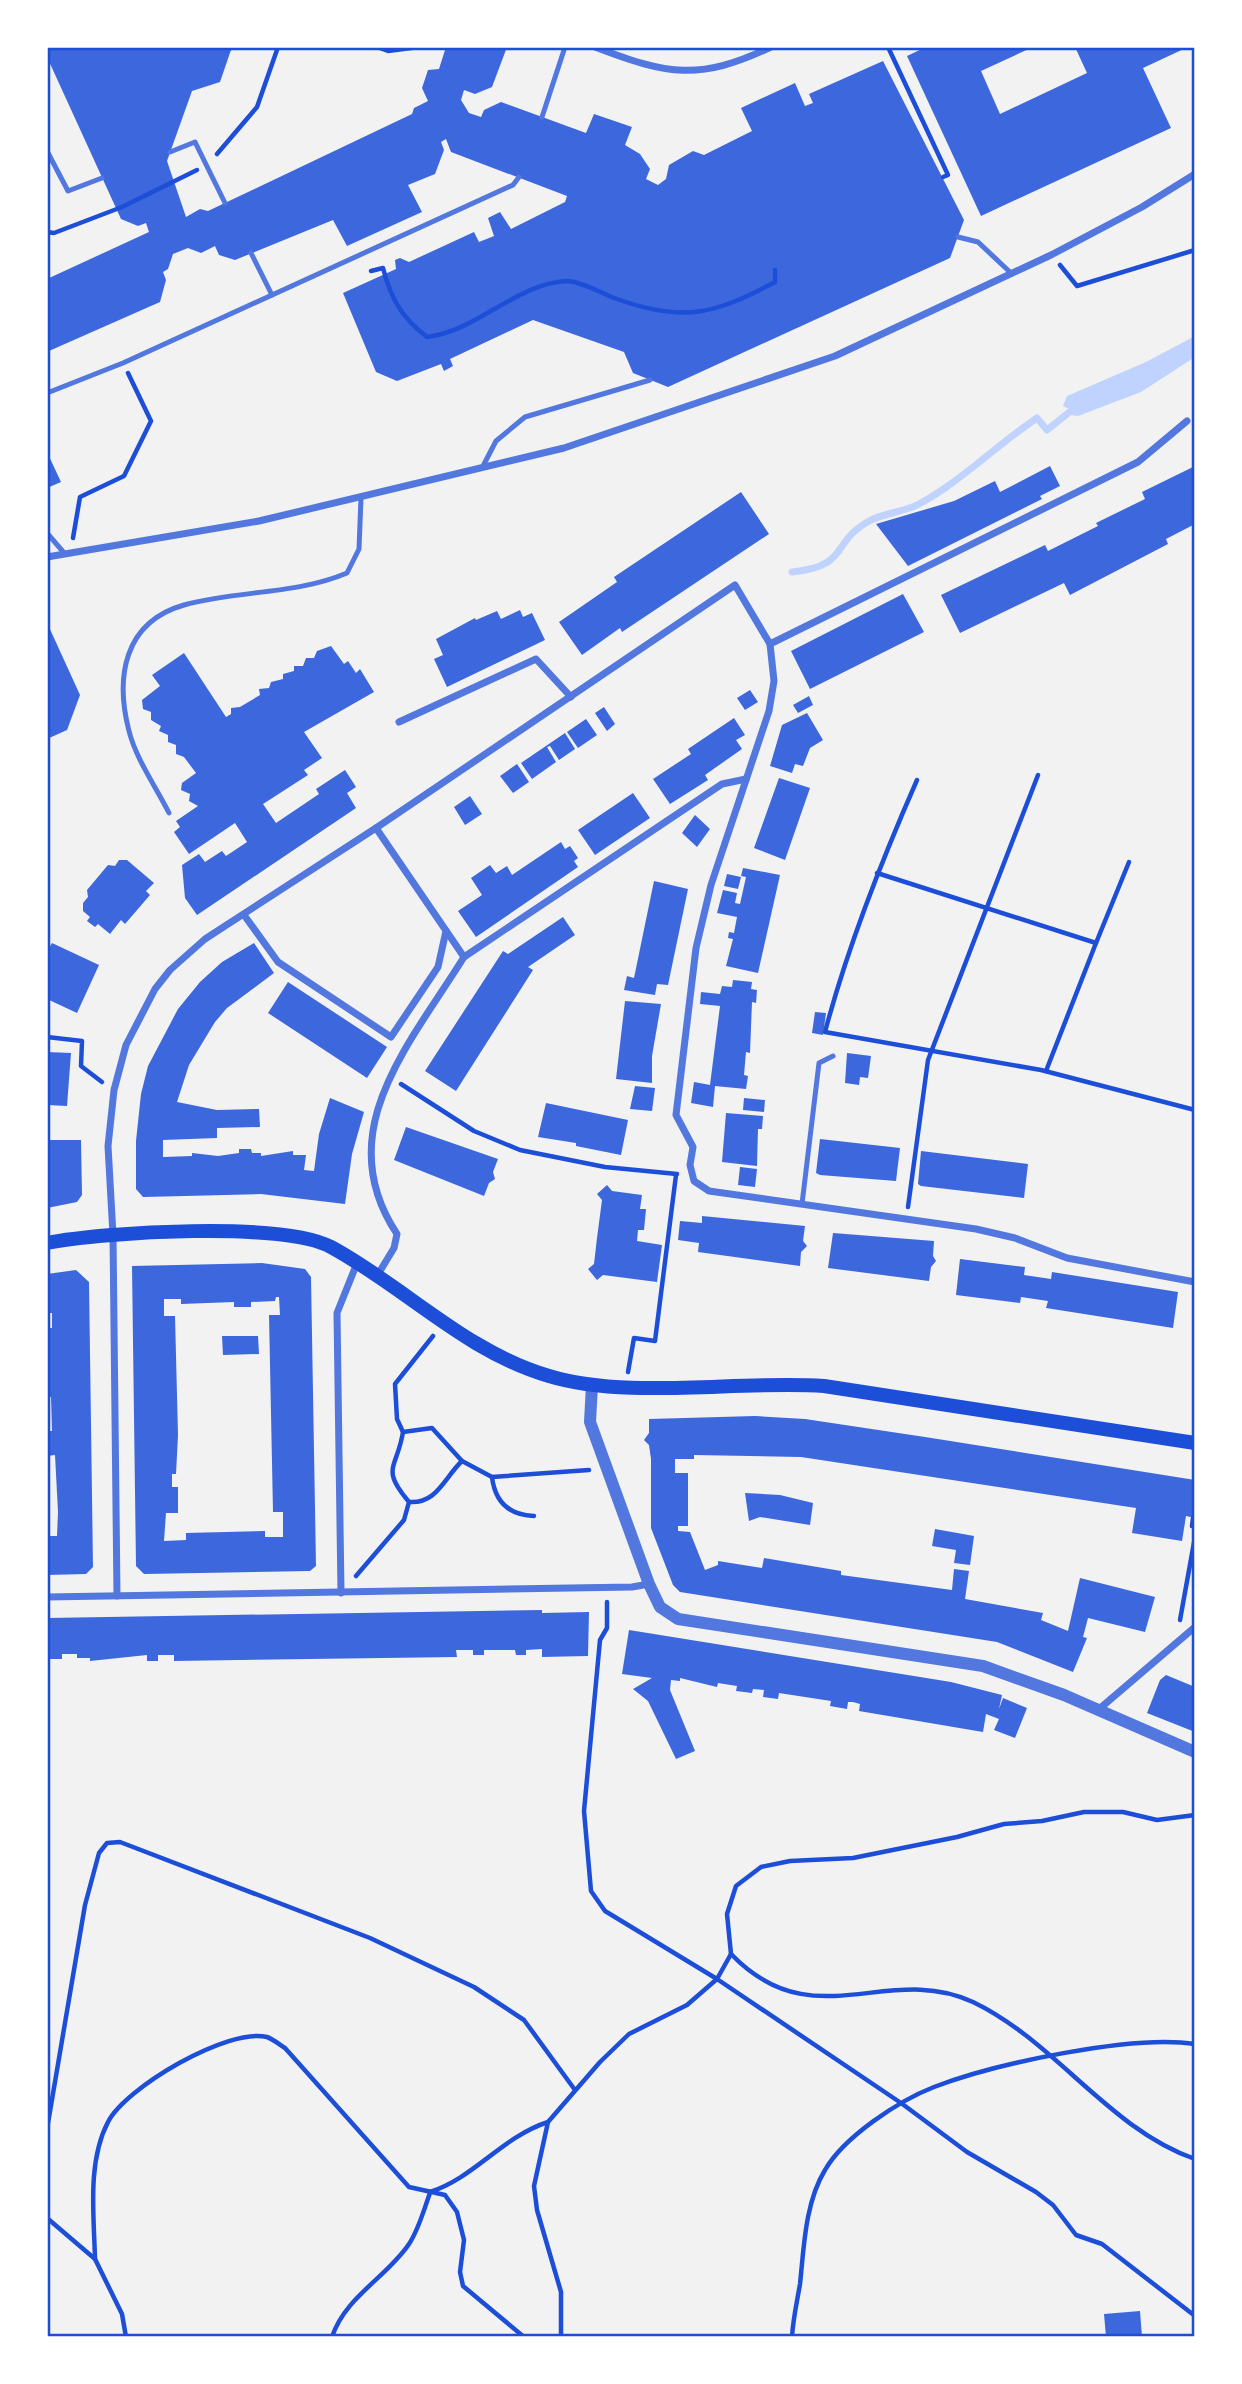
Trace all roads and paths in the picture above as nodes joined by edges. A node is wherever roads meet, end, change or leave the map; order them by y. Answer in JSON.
{"nodes":[{"id":1,"x":278,"y":47,"type":"edge"},
{"id":2,"x":377,"y":47,"type":"edge"},
{"id":3,"x":419,"y":47,"type":"edge"},
{"id":4,"x":565,"y":47,"type":"edge"},
{"id":5,"x":595,"y":47,"type":"edge"},
{"id":6,"x":771,"y":47,"type":"edge"},
{"id":7,"x":888,"y":47,"type":"edge"},
{"id":8,"x":542,"y":117,"type":"dead end"},
{"id":9,"x":47,"y":151,"type":"edge"},
{"id":10,"x":170,"y":152,"type":"dead end"},
{"id":11,"x":206,"y":166,"type":"junction"},
{"id":12,"x":1195,"y":174,"type":"edge"},
{"id":13,"x":519,"y":177,"type":"dead end"},
{"id":14,"x":943,"y":177,"type":"dead end"},
{"id":15,"x":102,"y":178,"type":"dead end"},
{"id":16,"x":225,"y":203,"type":"dead end"},
{"id":17,"x":47,"y":232,"type":"edge"},
{"id":18,"x":958,"y":237,"type":"dead end"},
{"id":19,"x":1195,"y":250,"type":"edge"},
{"id":20,"x":250,"y":253,"type":"dead end"},
{"id":21,"x":1051,"y":255,"type":"junction"},
{"id":22,"x":775,"y":270,"type":"dead end"},
{"id":23,"x":371,"y":271,"type":"dead end"},
{"id":24,"x":1012,"y":274,"type":"junction"},
{"id":25,"x":272,"y":295,"type":"junction"},
{"id":26,"x":123,"y":363,"type":"junction"},
{"id":27,"x":650,"y":380,"type":"dead end"},
{"id":28,"x":47,"y":393,"type":"edge"},
{"id":29,"x":1195,"y":416,"type":"edge"},
{"id":30,"x":1187,"y":421,"type":"joint"},
{"id":31,"x":482,"y":468,"type":"junction"},
{"id":32,"x":361,"y":498,"type":"junction"},
{"id":33,"x":47,"y":533,"type":"edge"},
{"id":34,"x":68,"y":554,"type":"junction"},
{"id":35,"x":47,"y":557,"type":"edge"},
{"id":36,"x":770,"y":645,"type":"junction"},
{"id":37,"x":571,"y":697,"type":"junction"},
{"id":38,"x":399,"y":722,"type":"dead end"},
{"id":39,"x":1038,"y":775,"type":"dead end"},
{"id":40,"x":746,"y":779,"type":"junction"},
{"id":41,"x":917,"y":780,"type":"dead end"},
{"id":42,"x":169,"y":813,"type":"dead end"},
{"id":43,"x":376,"y":828,"type":"junction"},
{"id":44,"x":1129,"y":862,"type":"dead end"},
{"id":45,"x":877,"y":873,"type":"junction"},
{"id":46,"x":986,"y":906,"type":"junction"},
{"id":47,"x":244,"y":915,"type":"junction"},
{"id":48,"x":446,"y":931,"type":"junction"},
{"id":49,"x":1096,"y":943,"type":"junction"},
{"id":50,"x":464,"y":957,"type":"junction"},
{"id":51,"x":47,"y":1037,"type":"edge"},
{"id":52,"x":931,"y":1052,"type":"junction"},
{"id":53,"x":833,"y":1056,"type":"dead end"},
{"id":54,"x":1046,"y":1071,"type":"junction"},
{"id":55,"x":114,"y":1090,"type":"junction"},
{"id":56,"x":412,"y":1091,"type":"dead end"},
{"id":57,"x":1195,"y":1110,"type":"edge"},
{"id":58,"x":690,"y":1165,"type":"junction"},
{"id":59,"x":676,"y":1175,"type":"junction"},
{"id":60,"x":802,"y":1204,"type":"junction"},
{"id":61,"x":907,"y":1219,"type":"junction"},
{"id":62,"x":113,"y":1235,"type":"junction"},
{"id":63,"x":47,"y":1243,"type":"edge"},
{"id":64,"x":357,"y":1263,"type":"junction"},
{"id":65,"x":377,"y":1276,"type":"junction"},
{"id":66,"x":1195,"y":1282,"type":"edge"},
{"id":67,"x":632,"y":1352,"type":"dead end"},
{"id":68,"x":420,"y":1354,"type":"dead end"},
{"id":69,"x":592,"y":1385,"type":"junction"},
{"id":70,"x":403,"y":1432,"type":"junction"},
{"id":71,"x":1195,"y":1443,"type":"edge"},
{"id":72,"x":462,"y":1461,"type":"junction"},
{"id":73,"x":567,"y":1472,"type":"dead end"},
{"id":74,"x":492,"y":1477,"type":"junction"},
{"id":75,"x":409,"y":1502,"type":"junction"},
{"id":76,"x":534,"y":1517,"type":"dead end"},
{"id":77,"x":1193,"y":1518,"type":"dead end"},
{"id":78,"x":1195,"y":1526,"type":"edge"},
{"id":79,"x":1195,"y":1537,"type":"edge"},
{"id":80,"x":649,"y":1584,"type":"junction"},
{"id":81,"x":608,"y":1588,"type":"junction"},
{"id":82,"x":341,"y":1593,"type":"junction"},
{"id":83,"x":117,"y":1596,"type":"junction"},
{"id":84,"x":47,"y":1597,"type":"edge"},
{"id":85,"x":1195,"y":1626,"type":"edge"},
{"id":86,"x":1185,"y":1634,"type":"junction"},
{"id":87,"x":1098,"y":1710,"type":"junction"},
{"id":88,"x":1195,"y":1752,"type":"edge"},
{"id":89,"x":1195,"y":1815,"type":"edge"},
{"id":90,"x":731,"y":1954,"type":"junction"},
{"id":91,"x":717,"y":1979,"type":"junction"},
{"id":92,"x":1195,"y":2044,"type":"edge"},
{"id":93,"x":1054,"y":2056,"type":"junction"},
{"id":94,"x":575,"y":2090,"type":"junction"},
{"id":95,"x":901,"y":2103,"type":"junction"},
{"id":96,"x":548,"y":2122,"type":"junction"},
{"id":97,"x":47,"y":2129,"type":"edge"},
{"id":98,"x":1195,"y":2159,"type":"edge"},
{"id":99,"x":430,"y":2193,"type":"junction"},
{"id":100,"x":47,"y":2218,"type":"edge"},
{"id":101,"x":95,"y":2259,"type":"junction"},
{"id":102,"x":1195,"y":2316,"type":"edge"},
{"id":103,"x":126,"y":2337,"type":"edge"},
{"id":104,"x":332,"y":2337,"type":"edge"},
{"id":105,"x":524,"y":2337,"type":"edge"},
{"id":106,"x":561,"y":2337,"type":"edge"},
{"id":107,"x":792,"y":2337,"type":"edge"}],
"edges":[{"from":1,"to":11,"type":"path"},
{"from":2,"to":3,"type":"path"},
{"from":4,"to":8,"type":"lane"},
{"from":5,"to":6,"type":"street"},
{"from":7,"to":14,"type":"path"},
{"from":9,"to":15,"type":"lane"},
{"from":10,"to":11,"type":"lane"},
{"from":11,"to":16,"type":"lane"},
{"from":11,"to":17,"type":"path"},
{"from":12,"to":21,"type":"street"},
{"from":13,"to":25,"type":"lane"},
{"from":18,"to":24,"type":"lane"},
{"from":19,"to":21,"type":"path"},
{"from":20,"to":25,"type":"lane"},
{"from":21,"to":24,"type":"street"},
{"from":22,"to":23,"type":"path"},
{"from":24,"to":31,"type":"street"},
{"from":25,"to":26,"type":"lane"},
{"from":26,"to":28,"type":"lane"},
{"from":26,"to":34,"type":"path"},
{"from":27,"to":31,"type":"lane"},
{"from":29,"to":30,"type":"lane"},
{"from":30,"to":36,"type":"street"},
{"from":31,"to":32,"type":"street"},
{"from":32,"to":34,"type":"street"},
{"from":32,"to":42,"type":"lane"},
{"from":33,"to":34,"type":"lane"},
{"from":34,"to":35,"type":"street"},
{"from":36,"to":37,"type":"street"},
{"from":36,"to":40,"type":"street"},
{"from":37,"to":38,"type":"street"},
{"from":37,"to":43,"type":"street"},
{"from":39,"to":46,"type":"path"},
{"from":40,"to":50,"type":"street"},
{"from":40,"to":58,"type":"street"},
{"from":41,"to":45,"type":"path"},
{"from":43,"to":47,"type":"street"},
{"from":43,"to":48,"type":"street"},
{"from":44,"to":49,"type":"path"},
{"from":45,"to":46,"type":"path"},
{"from":45,"to":52,"type":"path"},
{"from":46,"to":49,"type":"path"},
{"from":46,"to":52,"type":"path"},
{"from":47,"to":48,"type":"street"},
{"from":47,"to":55,"type":"street"},
{"from":48,"to":50,"type":"street"},
{"from":49,"to":54,"type":"path"},
{"from":50,"to":65,"type":"street"},
{"from":51,"to":55,"type":"path"},
{"from":52,"to":54,"type":"path"},
{"from":52,"to":61,"type":"path"},
{"from":53,"to":60,"type":"lane"},
{"from":54,"to":57,"type":"path"},
{"from":55,"to":62,"type":"street"},
{"from":56,"to":59,"type":"path"},
{"from":58,"to":59,"type":"path"},
{"from":58,"to":60,"type":"street"},
{"from":59,"to":67,"type":"path"},
{"from":60,"to":61,"type":"street"},
{"from":61,"to":66,"type":"street"},
{"from":62,"to":63,"type":"main road"},
{"from":62,"to":64,"type":"main road"},
{"from":62,"to":83,"type":"street"},
{"from":64,"to":65,"type":"main road"},
{"from":64,"to":82,"type":"street"},
{"from":65,"to":69,"type":"main road"},
{"from":68,"to":70,"type":"path"},
{"from":69,"to":71,"type":"main road"},
{"from":69,"to":80,"type":"street"},
{"from":70,"to":72,"type":"path"},
{"from":70,"to":75,"type":"path"},
{"from":72,"to":74,"type":"path"},
{"from":72,"to":75,"type":"path"},
{"from":73,"to":74,"type":"path"},
{"from":74,"to":76,"type":"path"},
{"from":75,"to":82,"type":"path"},
{"from":77,"to":78,"type":"path"},
{"from":79,"to":86,"type":"path"},
{"from":80,"to":81,"type":"street"},
{"from":80,"to":87,"type":"street"},
{"from":81,"to":82,"type":"street"},
{"from":81,"to":91,"type":"path"},
{"from":82,"to":83,"type":"street"},
{"from":83,"to":84,"type":"street"},
{"from":85,"to":86,"type":"street"},
{"from":86,"to":87,"type":"street"},
{"from":87,"to":88,"type":"street"},
{"from":89,"to":90,"type":"path"},
{"from":90,"to":91,"type":"path"},
{"from":90,"to":93,"type":"path"},
{"from":91,"to":94,"type":"path"},
{"from":91,"to":95,"type":"path"},
{"from":92,"to":93,"type":"path"},
{"from":93,"to":95,"type":"path"},
{"from":93,"to":98,"type":"path"},
{"from":94,"to":96,"type":"path"},
{"from":94,"to":97,"type":"path"},
{"from":95,"to":102,"type":"path"},
{"from":95,"to":107,"type":"path"},
{"from":96,"to":99,"type":"path"},
{"from":96,"to":106,"type":"path"},
{"from":99,"to":101,"type":"path"},
{"from":99,"to":104,"type":"path"},
{"from":99,"to":105,"type":"path"},
{"from":100,"to":101,"type":"path"},
{"from":101,"to":103,"type":"path"}]}
